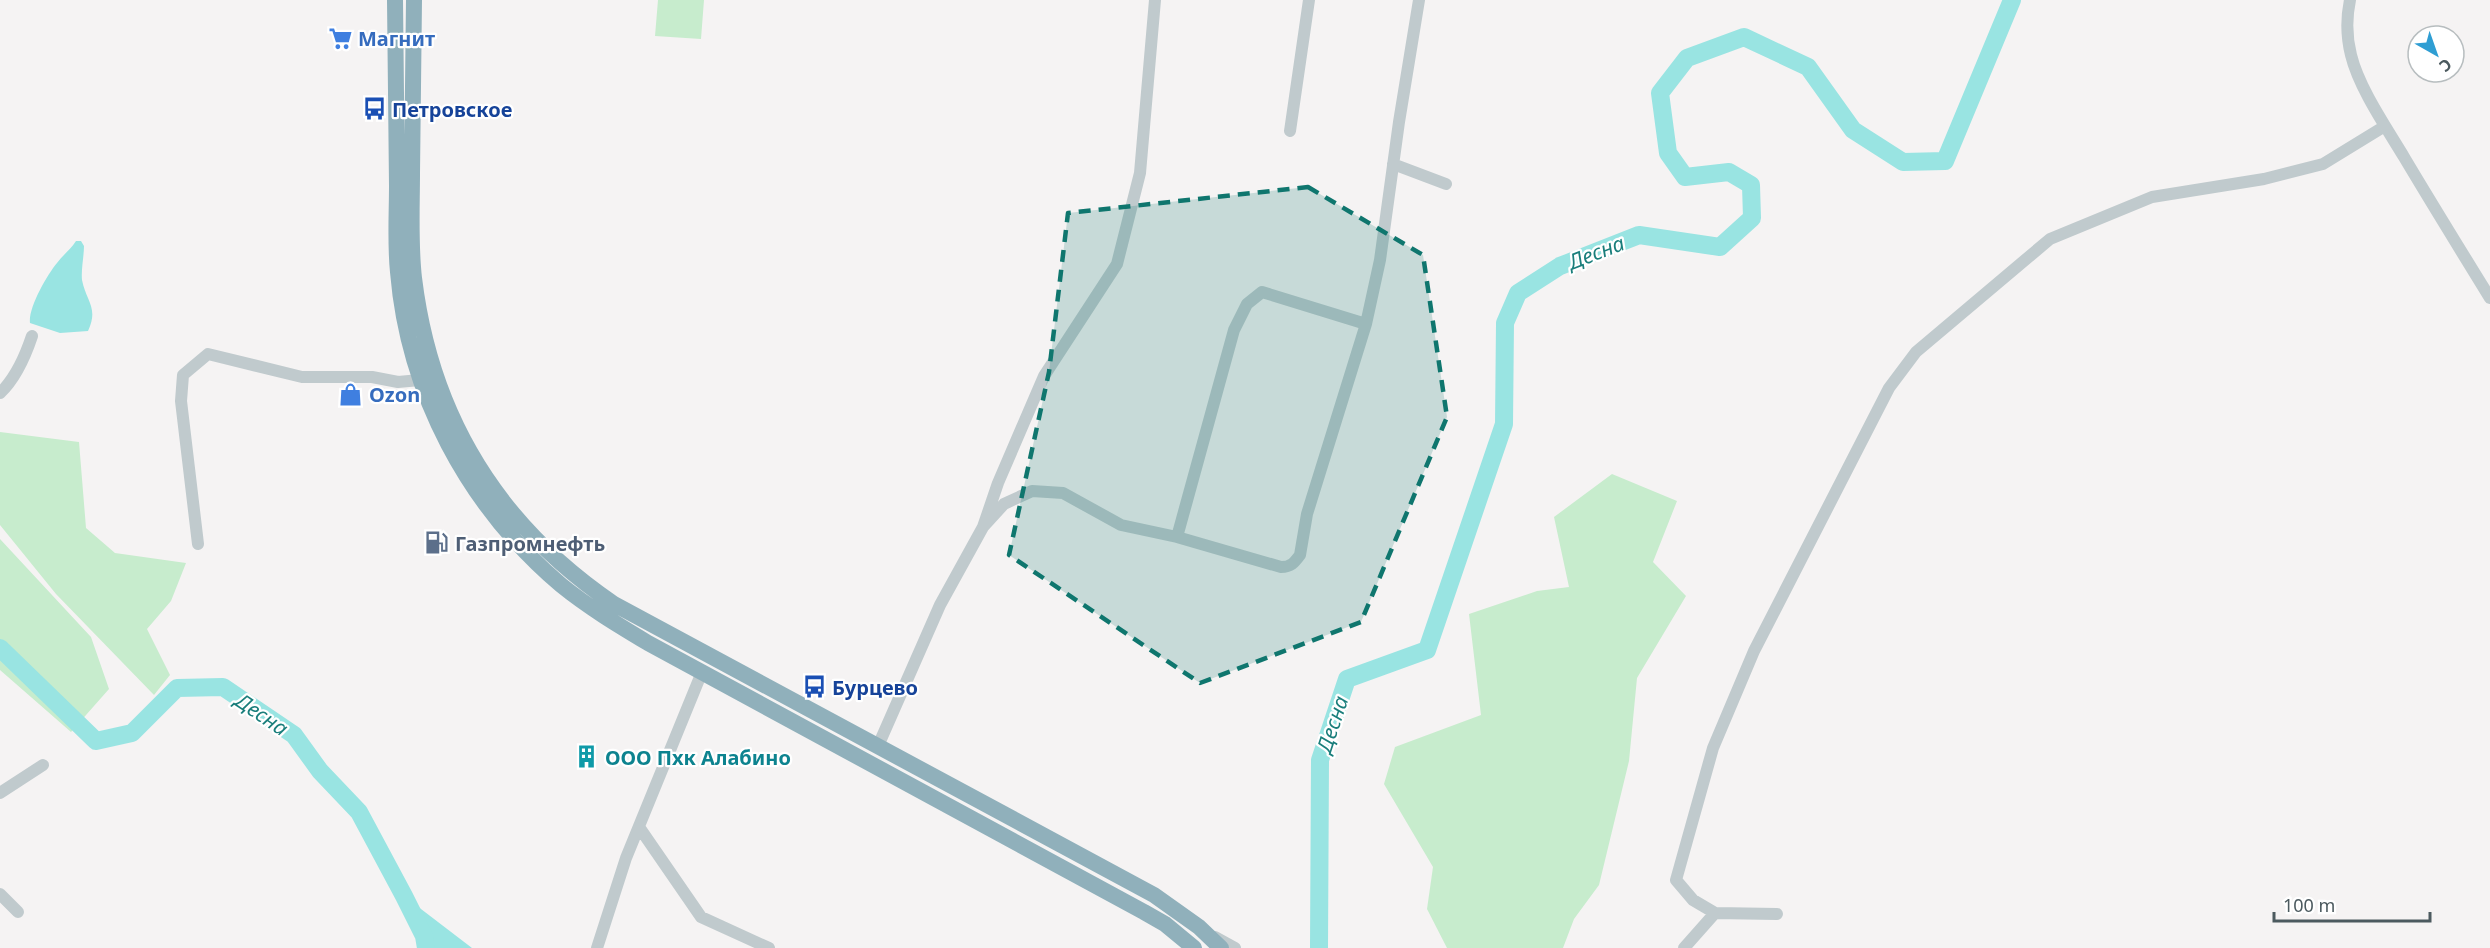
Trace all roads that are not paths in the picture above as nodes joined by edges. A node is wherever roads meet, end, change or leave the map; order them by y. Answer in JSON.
{"nodes":[{"id":1,"x":395,"y":0,"type":"edge"},
{"id":2,"x":414,"y":0,"type":"edge"},
{"id":3,"x":1155,"y":0,"type":"edge"},
{"id":4,"x":1309,"y":0,"type":"edge"},
{"id":5,"x":1419,"y":0,"type":"edge"},
{"id":6,"x":2350,"y":0,"type":"edge"},
{"id":7,"x":2385,"y":126,"type":"junction"},
{"id":8,"x":1290,"y":131,"type":"dead end"},
{"id":9,"x":1393,"y":164,"type":"junction"},
{"id":10,"x":1446,"y":184,"type":"dead end"},
{"id":11,"x":2490,"y":298,"type":"edge"},
{"id":12,"x":1366,"y":324,"type":"junction"},
{"id":13,"x":32,"y":336,"type":"dead end"},
{"id":14,"x":420,"y":380,"type":"junction"},
{"id":15,"x":0,"y":393,"type":"edge"},
{"id":16,"x":983,"y":527,"type":"junction"},
{"id":17,"x":1178,"y":537,"type":"junction"},
{"id":18,"x":198,"y":544,"type":"dead end"},
{"id":19,"x":702,"y":672,"type":"junction"},
{"id":20,"x":878,"y":746,"type":"junction"},
{"id":21,"x":43,"y":765,"type":"dead end"},
{"id":22,"x":0,"y":793,"type":"edge"},
{"id":23,"x":639,"y":827,"type":"junction"},
{"id":24,"x":0,"y":894,"type":"edge"},
{"id":25,"x":18,"y":912,"type":"dead end"},
{"id":26,"x":1715,"y":914,"type":"junction"},
{"id":27,"x":1777,"y":914,"type":"dead end"},
{"id":28,"x":1199,"y":927,"type":"junction"},
{"id":29,"x":740,"y":935,"type":"junction"},
{"id":30,"x":597,"y":948,"type":"edge"},
{"id":31,"x":746,"y":948,"type":"edge"},
{"id":32,"x":769,"y":948,"type":"edge"},
{"id":33,"x":1194,"y":948,"type":"edge"},
{"id":34,"x":1221,"y":948,"type":"edge"},
{"id":35,"x":1235,"y":948,"type":"edge"},
{"id":36,"x":1684,"y":948,"type":"edge"}],
"edges":[{"from":1,"to":14,"type":"highway"},
{"from":2,"to":20,"type":"highway"},
{"from":3,"to":16,"type":"street"},
{"from":4,"to":8,"type":"street"},
{"from":5,"to":9,"type":"street"},
{"from":6,"to":7,"type":"street"},
{"from":7,"to":11,"type":"street"},
{"from":7,"to":26,"type":"street"},
{"from":9,"to":10,"type":"street"},
{"from":9,"to":12,"type":"street"},
{"from":12,"to":17,"type":"street"},
{"from":12,"to":17,"type":"street"},
{"from":13,"to":15,"type":"street"},
{"from":14,"to":18,"type":"street"},
{"from":14,"to":19,"type":"highway"},
{"from":16,"to":17,"type":"street"},
{"from":16,"to":20,"type":"street"},
{"from":19,"to":23,"type":"street"},
{"from":19,"to":33,"type":"highway"},
{"from":20,"to":28,"type":"highway"},
{"from":21,"to":22,"type":"street"},
{"from":23,"to":29,"type":"street"},
{"from":23,"to":30,"type":"street"},
{"from":24,"to":25,"type":"street"},
{"from":26,"to":27,"type":"street"},
{"from":26,"to":36,"type":"street"},
{"from":28,"to":34,"type":"highway"},
{"from":28,"to":35,"type":"street"},
{"from":29,"to":31,"type":"street"},
{"from":29,"to":32,"type":"street"}]}
